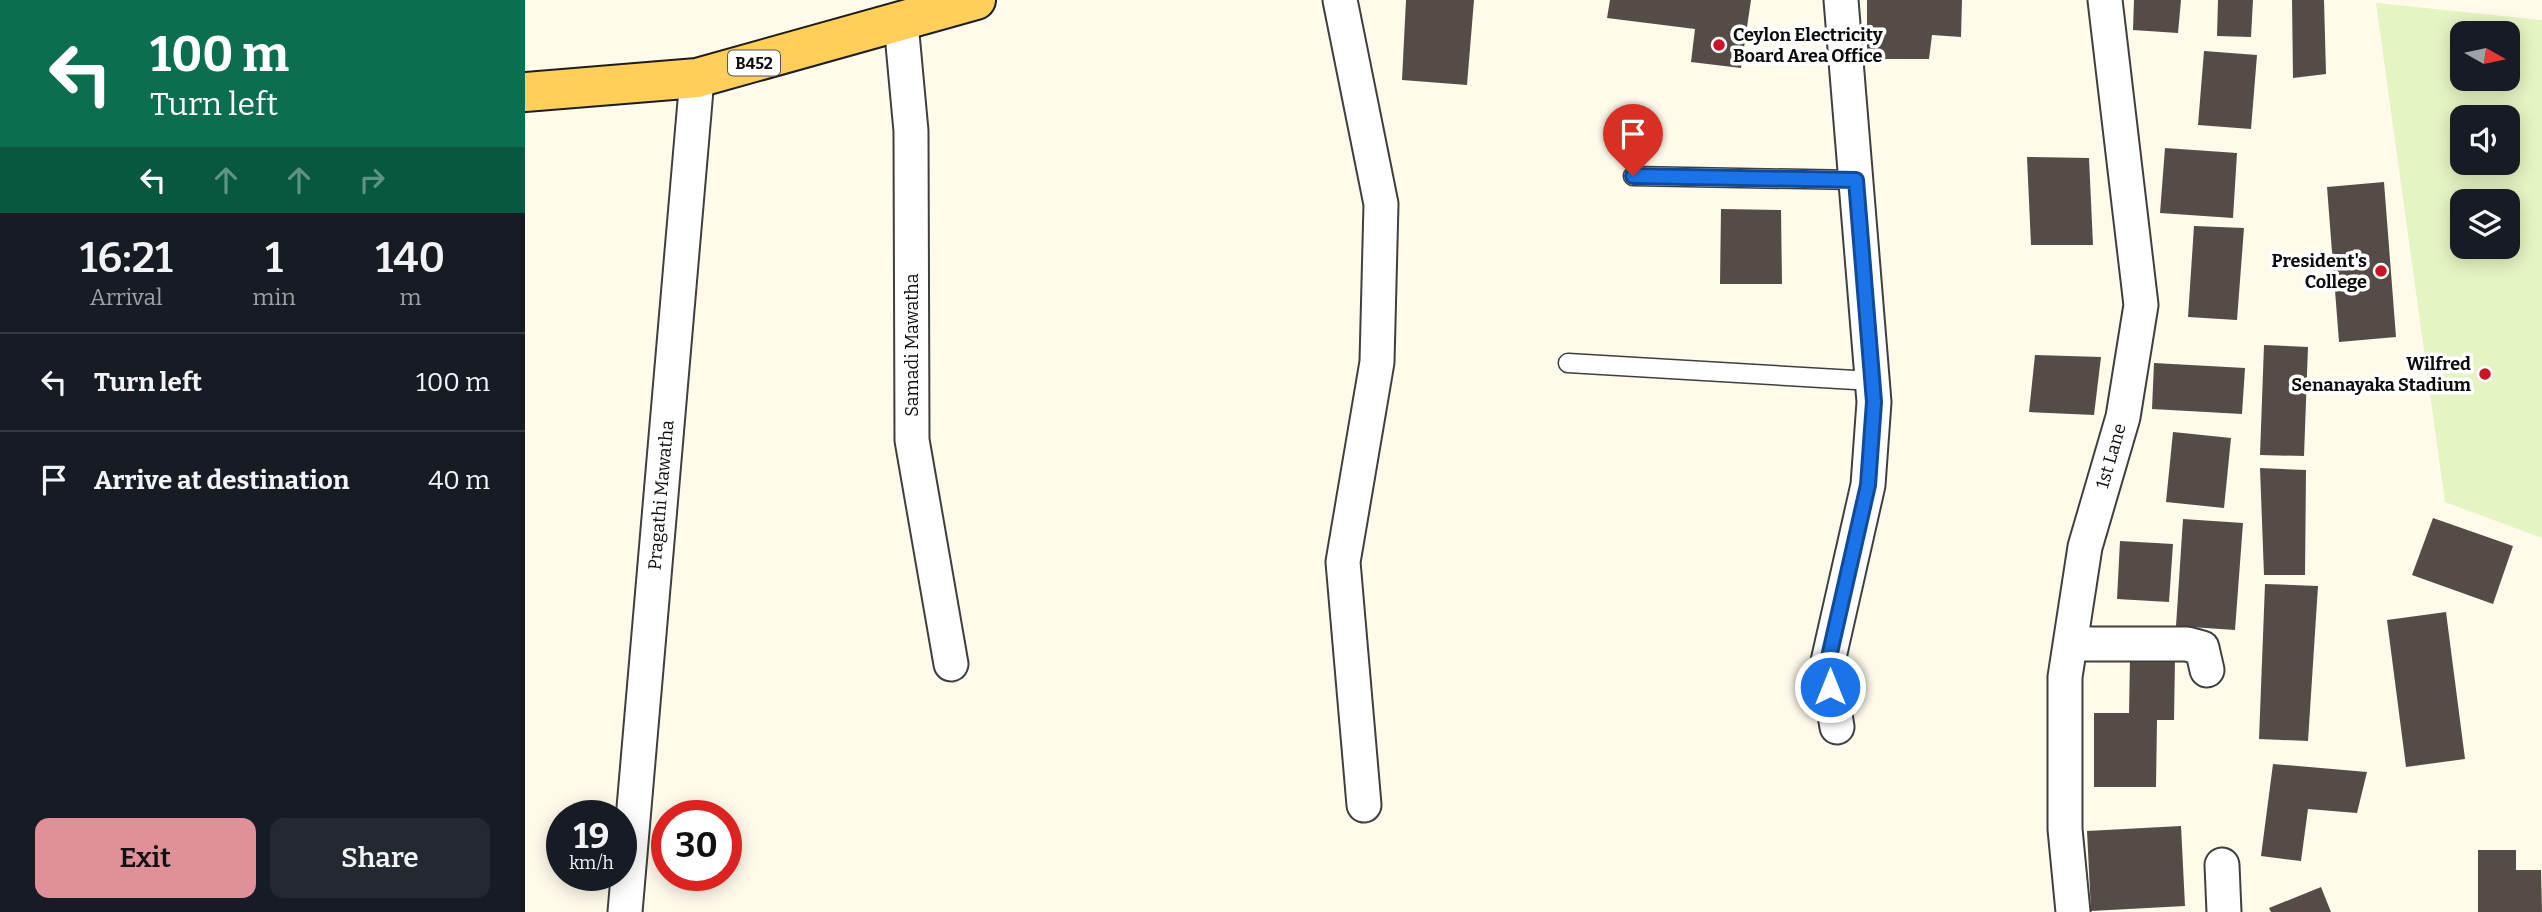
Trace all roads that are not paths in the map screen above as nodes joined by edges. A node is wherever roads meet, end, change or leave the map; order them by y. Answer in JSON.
{"nodes":[{"id":1,"x":1340,"y":0,"type":"edge"},
{"id":2,"x":1842,"y":0,"type":"edge"},
{"id":3,"x":2105,"y":0,"type":"edge"},
{"id":4,"x":956,"y":3,"type":"edge"},
{"id":5,"x":901,"y":23,"type":"junction"},
{"id":6,"x":697,"y":78,"type":"junction"},
{"id":7,"x":525,"y":92,"type":"edge"},
{"id":8,"x":1633,"y":176,"type":"dead end"},
{"id":9,"x":1856,"y":180,"type":"junction"},
{"id":10,"x":1568,"y":363,"type":"dead end"},
{"id":11,"x":1873,"y":381,"type":"junction"},
{"id":12,"x":2071,"y":644,"type":"junction"},
{"id":13,"x":951,"y":664,"type":"dead end"},
{"id":14,"x":2207,"y":670,"type":"dead end"},
{"id":15,"x":1837,"y":727,"type":"dead end"},
{"id":16,"x":1364,"y":804,"type":"dead end"},
{"id":17,"x":2222,"y":865,"type":"dead end"},
{"id":18,"x":625,"y":912,"type":"edge"},
{"id":19,"x":2073,"y":912,"type":"edge"},
{"id":20,"x":2224,"y":912,"type":"edge"}],
"edges":[{"from":1,"to":16,"type":"street"},
{"from":2,"to":9,"type":"street"},
{"from":3,"to":12,"type":"street","name":"1st Lane"},
{"from":4,"to":5,"type":"main road","number":"B452"},
{"from":5,"to":6,"type":"main road","number":"B452"},
{"from":5,"to":13,"type":"street","name":"Samadi Mawatha"},
{"from":6,"to":7,"type":"main road","number":"B452"},
{"from":6,"to":18,"type":"street","name":"Pragathi Mawatha"},
{"from":8,"to":9,"type":"lane"},
{"from":9,"to":11,"type":"street"},
{"from":10,"to":11,"type":"lane"},
{"from":11,"to":15,"type":"street"},
{"from":12,"to":14,"type":"street"},
{"from":12,"to":19,"type":"street","name":"1st Lane"},
{"from":17,"to":20,"type":"street"}]}
